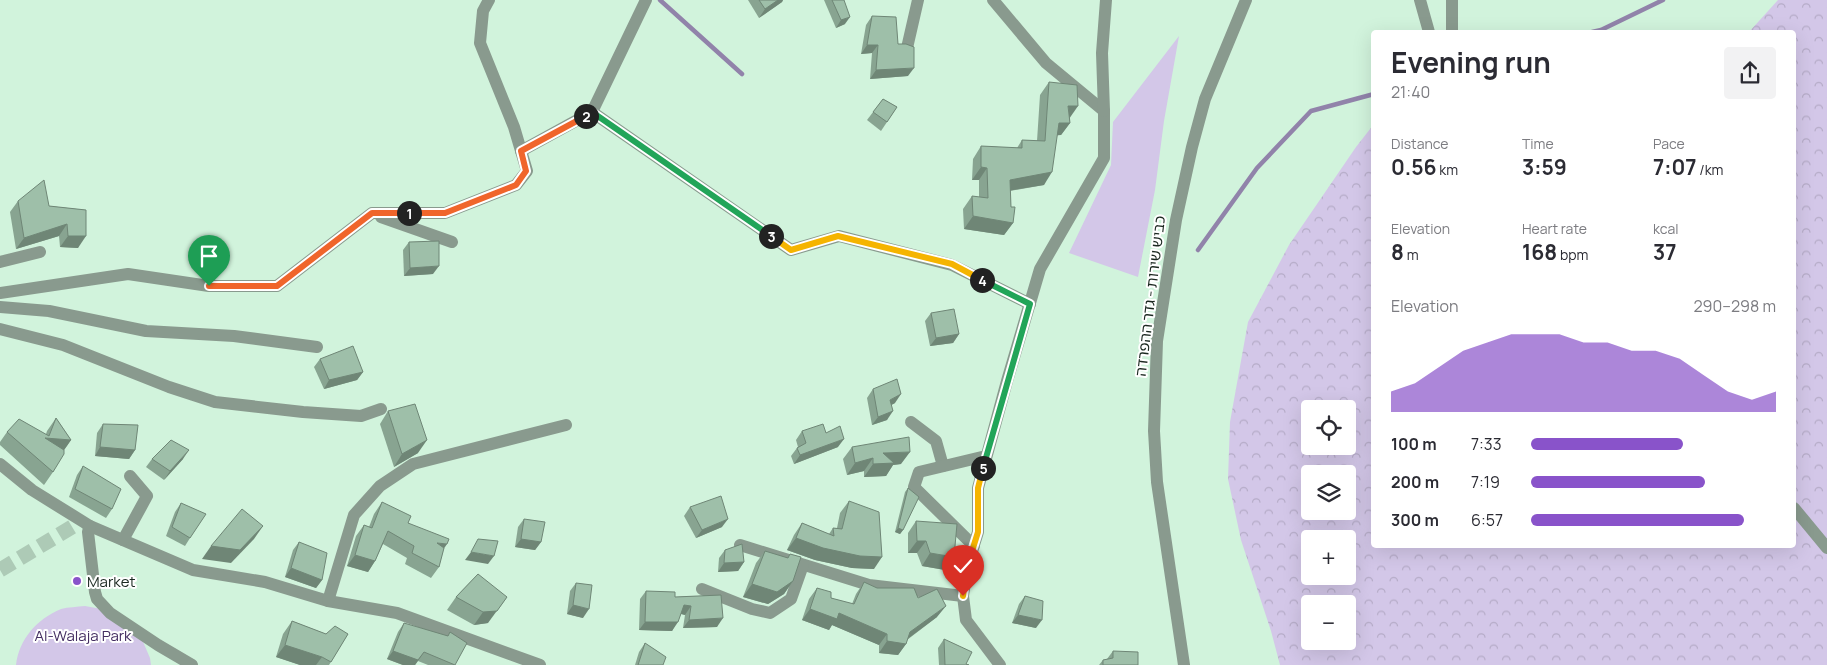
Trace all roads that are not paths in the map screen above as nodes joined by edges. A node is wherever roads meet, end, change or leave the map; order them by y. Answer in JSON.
{"nodes":[{"id":1,"x":489,"y":0,"type":"edge"},
{"id":2,"x":646,"y":0,"type":"edge"},
{"id":3,"x":918,"y":0,"type":"edge"},
{"id":4,"x":993,"y":0,"type":"edge"},
{"id":5,"x":1106,"y":0,"type":"edge"},
{"id":6,"x":1246,"y":0,"type":"edge"},
{"id":7,"x":1420,"y":0,"type":"edge"},
{"id":8,"x":1452,"y":0,"type":"edge"},
{"id":9,"x":1428,"y":30,"type":"edge"},
{"id":10,"x":1452,"y":30,"type":"edge"},
{"id":11,"x":907,"y":48,"type":"edge"},
{"id":12,"x":1104,"y":111,"type":"junction"},
{"id":13,"x":592,"y":112,"type":"junction"},
{"id":14,"x":521,"y":151,"type":"junction"},
{"id":15,"x":372,"y":213,"type":"junction"},
{"id":16,"x":452,"y":242,"type":"dead end"},
{"id":17,"x":40,"y":252,"type":"dead end"},
{"id":18,"x":0,"y":262,"type":"edge"},
{"id":19,"x":0,"y":293,"type":"edge"},
{"id":20,"x":1030,"y":304,"type":"junction"},
{"id":21,"x":0,"y":307,"type":"edge"},
{"id":22,"x":0,"y":329,"type":"edge"},
{"id":23,"x":317,"y":347,"type":"dead end"},
{"id":24,"x":381,"y":409,"type":"dead end"},
{"id":25,"x":911,"y":422,"type":"dead end"},
{"id":26,"x":566,"y":425,"type":"dead end"},
{"id":27,"x":986,"y":456,"type":"junction"},
{"id":28,"x":0,"y":464,"type":"edge"},
{"id":29,"x":943,"y":466,"type":"junction"},
{"id":30,"x":130,"y":476,"type":"dead end"},
{"id":31,"x":1796,"y":510,"type":"edge"},
{"id":32,"x":90,"y":526,"type":"junction"},
{"id":33,"x":123,"y":540,"type":"junction"},
{"id":34,"x":740,"y":545,"type":"edge"},
{"id":35,"x":974,"y":546,"type":"junction"},
{"id":36,"x":1827,"y":548,"type":"edge"},
{"id":37,"x":803,"y":565,"type":"junction"},
{"id":38,"x":702,"y":590,"type":"dead end"},
{"id":39,"x":963,"y":596,"type":"junction"},
{"id":40,"x":328,"y":601,"type":"junction"},
{"id":41,"x":192,"y":665,"type":"edge"},
{"id":42,"x":540,"y":665,"type":"edge"},
{"id":43,"x":1000,"y":665,"type":"edge"},
{"id":44,"x":1184,"y":665,"type":"edge"}],
"edges":[{"from":1,"to":14,"type":"street"},
{"from":2,"to":13,"type":"street"},
{"from":3,"to":11,"type":"street"},
{"from":4,"to":12,"type":"street"},
{"from":5,"to":12,"type":"street"},
{"from":6,"to":44,"type":"street","name":"כביש שירות - גדר ההפרדה"},
{"from":7,"to":9,"type":"street"},
{"from":8,"to":10,"type":"street"},
{"from":12,"to":20,"type":"street"},
{"from":13,"to":14,"type":"street"},
{"from":13,"to":20,"type":"street"},
{"from":14,"to":15,"type":"street"},
{"from":15,"to":16,"type":"street"},
{"from":15,"to":19,"type":"street"},
{"from":17,"to":18,"type":"street"},
{"from":20,"to":27,"type":"street"},
{"from":21,"to":23,"type":"street"},
{"from":22,"to":24,"type":"street"},
{"from":25,"to":29,"type":"street"},
{"from":26,"to":40,"type":"street"},
{"from":27,"to":29,"type":"street"},
{"from":27,"to":35,"type":"street"},
{"from":28,"to":32,"type":"street"},
{"from":29,"to":35,"type":"street"},
{"from":30,"to":33,"type":"street"},
{"from":31,"to":36,"type":"street"},
{"from":32,"to":33,"type":"street"},
{"from":32,"to":41,"type":"street"},
{"from":33,"to":40,"type":"street"},
{"from":34,"to":37,"type":"street"},
{"from":35,"to":39,"type":"street"},
{"from":37,"to":38,"type":"street"},
{"from":37,"to":39,"type":"street"},
{"from":39,"to":43,"type":"street"},
{"from":40,"to":42,"type":"street"}]}
